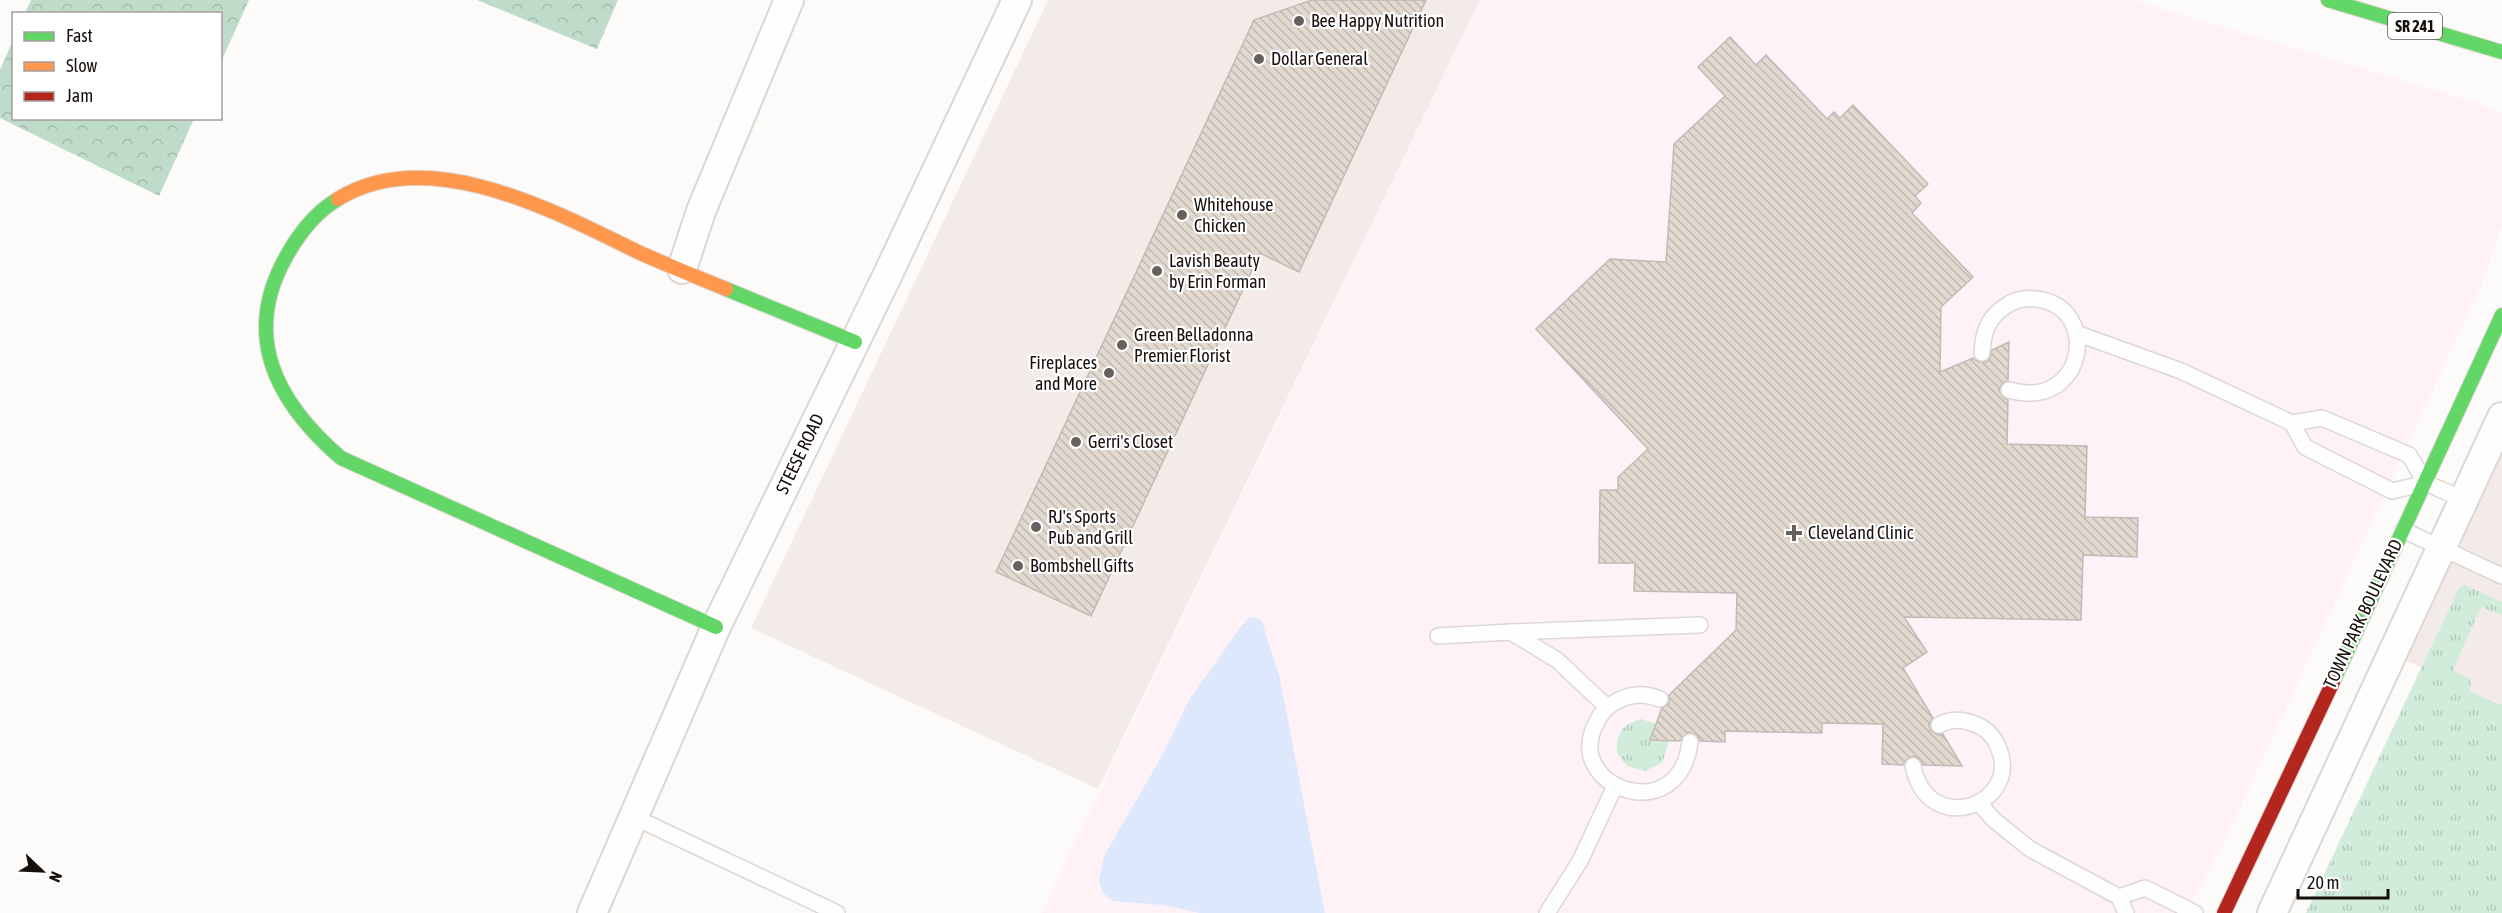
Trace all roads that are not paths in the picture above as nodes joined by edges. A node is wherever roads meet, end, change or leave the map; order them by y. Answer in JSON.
{"nodes":[{"id":1,"x":789,"y":0,"type":"edge"},
{"id":2,"x":1017,"y":0,"type":"edge"},
{"id":3,"x":2328,"y":0,"type":"edge"},
{"id":4,"x":2502,"y":52,"type":"edge"},
{"id":5,"x":682,"y":269,"type":"junction"},
{"id":6,"x":2502,"y":315,"type":"edge"},
{"id":7,"x":2076,"y":333,"type":"junction"},
{"id":8,"x":855,"y":342,"type":"junction"},
{"id":9,"x":1982,"y":353,"type":"dead end"},
{"id":10,"x":2009,"y":390,"type":"dead end"},
{"id":11,"x":2502,"y":417,"type":"edge"},
{"id":12,"x":2292,"y":423,"type":"junction"},
{"id":13,"x":2426,"y":483,"type":"junction"},
{"id":14,"x":2465,"y":500,"type":"junction"},
{"id":15,"x":2403,"y":530,"type":"junction"},
{"id":16,"x":2443,"y":548,"type":"junction"},
{"id":17,"x":2502,"y":576,"type":"edge"},
{"id":18,"x":1700,"y":625,"type":"dead end"},
{"id":19,"x":716,"y":627,"type":"junction"},
{"id":20,"x":1511,"y":632,"type":"junction"},
{"id":21,"x":1438,"y":636,"type":"dead end"},
{"id":22,"x":1660,"y":699,"type":"dead end"},
{"id":23,"x":1607,"y":707,"type":"junction"},
{"id":24,"x":1939,"y":725,"type":"dead end"},
{"id":25,"x":1690,"y":742,"type":"dead end"},
{"id":26,"x":1913,"y":766,"type":"dead end"},
{"id":27,"x":1615,"y":786,"type":"junction"},
{"id":28,"x":1979,"y":803,"type":"junction"},
{"id":29,"x":634,"y":817,"type":"junction"},
{"id":30,"x":2119,"y":897,"type":"junction"},
{"id":31,"x":592,"y":913,"type":"edge"},
{"id":32,"x":837,"y":913,"type":"edge"},
{"id":33,"x":1547,"y":913,"type":"edge"},
{"id":34,"x":2127,"y":913,"type":"edge"},
{"id":35,"x":2195,"y":913,"type":"edge"},
{"id":36,"x":2223,"y":913,"type":"edge"},
{"id":37,"x":2272,"y":913,"type":"edge"}],
"edges":[{"from":1,"to":5,"type":"street"},
{"from":2,"to":8,"type":"street","name":"STEESE ROAD"},
{"from":3,"to":4,"type":"street","number":"SR 241"},
{"from":5,"to":8,"type":"street"},
{"from":5,"to":19,"type":"street"},
{"from":6,"to":13,"type":"street","name":"TOWN PARK BOULEVARD"},
{"from":7,"to":9,"type":"lane"},
{"from":7,"to":10,"type":"lane"},
{"from":7,"to":12,"type":"lane"},
{"from":8,"to":19,"type":"street","name":"STEESE ROAD"},
{"from":11,"to":14,"type":"street"},
{"from":12,"to":13,"type":"lane"},
{"from":12,"to":13,"type":"lane"},
{"from":13,"to":14,"type":"lane"},
{"from":13,"to":15,"type":"street","name":"TOWN PARK BOULEVARD"},
{"from":14,"to":16,"type":"street"},
{"from":15,"to":16,"type":"lane"},
{"from":15,"to":36,"type":"street","name":"TOWN PARK BOULEVARD"},
{"from":16,"to":17,"type":"lane"},
{"from":16,"to":37,"type":"street"},
{"from":18,"to":20,"type":"lane"},
{"from":19,"to":29,"type":"street","name":"STEESE ROAD"},
{"from":20,"to":21,"type":"lane"},
{"from":20,"to":23,"type":"lane"},
{"from":22,"to":23,"type":"lane"},
{"from":23,"to":27,"type":"lane"},
{"from":24,"to":28,"type":"lane"},
{"from":25,"to":27,"type":"lane"},
{"from":26,"to":28,"type":"lane"},
{"from":27,"to":33,"type":"lane"},
{"from":28,"to":30,"type":"lane"},
{"from":29,"to":31,"type":"street","name":"STEESE ROAD"},
{"from":29,"to":32,"type":"lane"},
{"from":30,"to":34,"type":"lane"},
{"from":30,"to":35,"type":"lane"}]}
